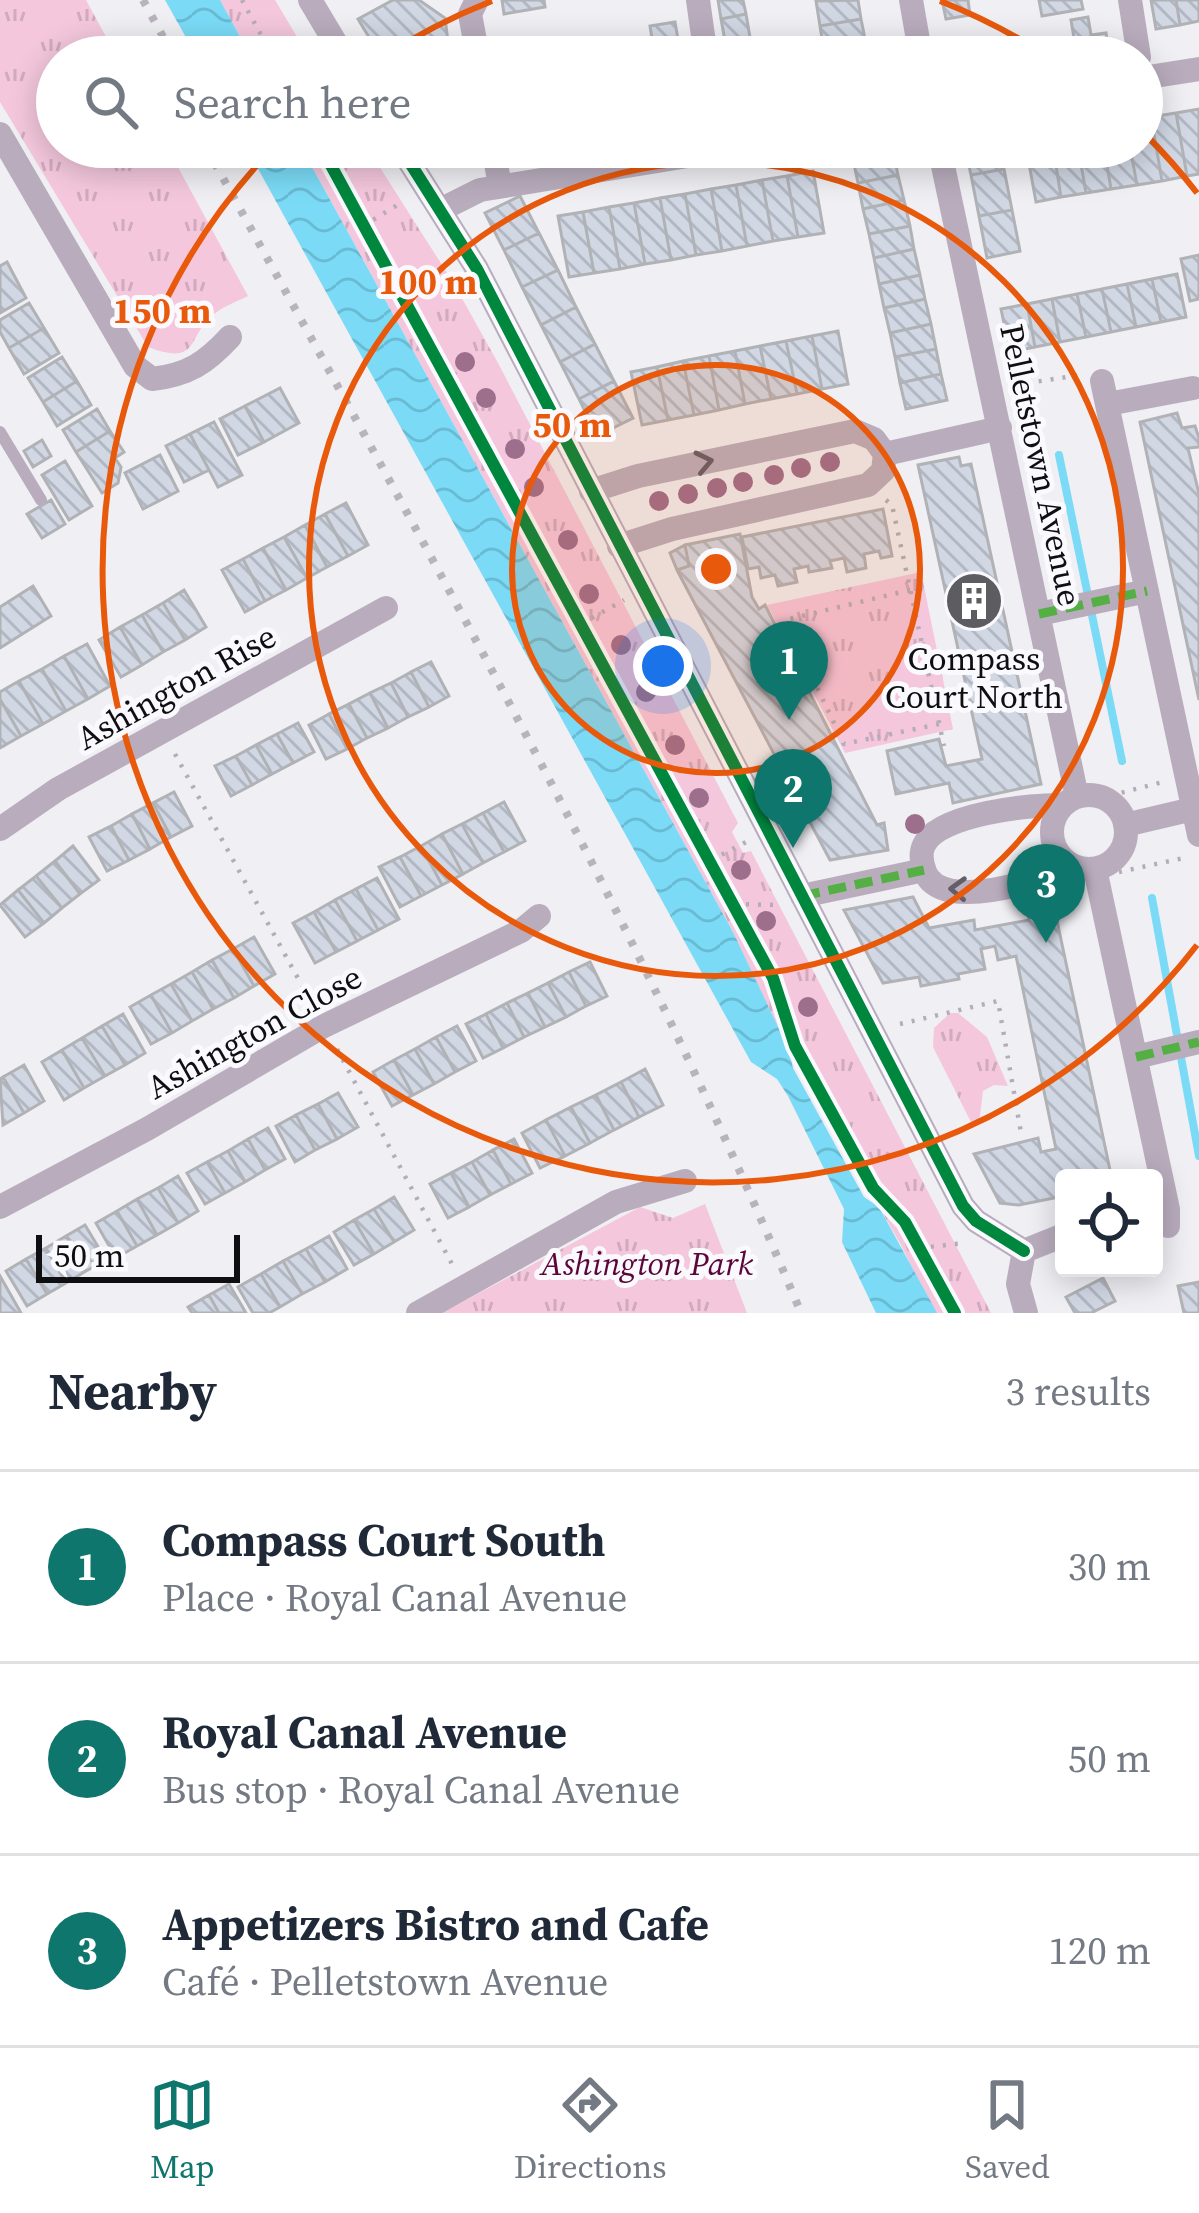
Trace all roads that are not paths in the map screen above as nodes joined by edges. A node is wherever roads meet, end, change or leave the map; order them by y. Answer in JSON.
{"nodes":[{"id":1,"x":310,"y":0,"type":"edge"},
{"id":2,"x":447,"y":0,"type":"edge"},
{"id":3,"x":698,"y":0,"type":"edge"},
{"id":4,"x":911,"y":0,"type":"edge"},
{"id":5,"x":1130,"y":0,"type":"edge"},
{"id":6,"x":474,"y":7,"type":"edge"},
{"id":7,"x":331,"y":36,"type":"edge"},
{"id":8,"x":703,"y":36,"type":"edge"},
{"id":9,"x":918,"y":36,"type":"edge"},
{"id":10,"x":1136,"y":36,"type":"edge"},
{"id":11,"x":1199,"y":69,"type":"edge"},
{"id":12,"x":1163,"y":74,"type":"edge"},
{"id":13,"x":0,"y":134,"type":"edge"},
{"id":14,"x":413,"y":168,"type":"edge"},
{"id":15,"x":497,"y":168,"type":"edge"},
{"id":16,"x":611,"y":168,"type":"edge"},
{"id":17,"x":943,"y":168,"type":"edge"},
{"id":18,"x":500,"y":187,"type":"junction"},
{"id":19,"x":433,"y":200,"type":"junction"},
{"id":20,"x":230,"y":337,"type":"dead end"},
{"id":21,"x":1197,"y":387,"type":"edge"},
{"id":22,"x":1000,"y":428,"type":"junction"},
{"id":23,"x":0,"y":432,"type":"edge"},
{"id":24,"x":885,"y":454,"type":"junction"},
{"id":25,"x":591,"y":490,"type":"junction"},
{"id":26,"x":41,"y":500,"type":"dead end"},
{"id":27,"x":619,"y":546,"type":"junction"},
{"id":28,"x":1147,"y":591,"type":"junction"},
{"id":29,"x":386,"y":608,"type":"dead end"},
{"id":30,"x":1039,"y":614,"type":"junction"},
{"id":31,"x":1192,"y":772,"type":"edge"},
{"id":32,"x":1070,"y":801,"type":"junction"},
{"id":33,"x":1119,"y":815,"type":"junction"},
{"id":34,"x":1196,"y":822,"type":"edge"},
{"id":35,"x":0,"y":829,"type":"edge"},
{"id":36,"x":925,"y":869,"type":"junction"},
{"id":37,"x":1087,"y":871,"type":"junction"},
{"id":38,"x":802,"y":896,"type":"junction"},
{"id":39,"x":539,"y":916,"type":"dead end"},
{"id":40,"x":1199,"y":1042,"type":"edge"},
{"id":41,"x":1149,"y":1054,"type":"junction"},
{"id":42,"x":685,"y":1181,"type":"dead end"},
{"id":43,"x":0,"y":1207,"type":"edge"},
{"id":44,"x":1163,"y":1223,"type":"edge"},
{"id":45,"x":1055,"y":1239,"type":"edge"},
{"id":46,"x":1024,"y":1251,"type":"junction"},
{"id":47,"x":418,"y":1313,"type":"edge"},
{"id":48,"x":1026,"y":1313,"type":"edge"}],
"edges":[{"from":1,"to":7,"type":"street"},
{"from":2,"to":6,"type":"street"},
{"from":3,"to":8,"type":"street"},
{"from":4,"to":9,"type":"street"},
{"from":5,"to":10,"type":"street"},
{"from":11,"to":12,"type":"street"},
{"from":13,"to":20,"type":"street"},
{"from":14,"to":19,"type":"street"},
{"from":15,"to":18,"type":"street"},
{"from":16,"to":18,"type":"street"},
{"from":17,"to":22,"type":"street","name":"Pelletstown Avenue"},
{"from":18,"to":19,"type":"street"},
{"from":19,"to":25,"type":"street"},
{"from":21,"to":28,"type":"street"},
{"from":22,"to":24,"type":"street"},
{"from":22,"to":30,"type":"street","name":"Pelletstown Avenue"},
{"from":23,"to":26,"type":"lane"},
{"from":25,"to":24,"type":"street","one_way":true},
{"from":24,"to":27,"type":"street"},
{"from":25,"to":27,"type":"street"},
{"from":27,"to":38,"type":"street"},
{"from":28,"to":30,"type":"street"},
{"from":28,"to":31,"type":"street"},
{"from":29,"to":35,"type":"street","name":"Ashington Rise"},
{"from":30,"to":32,"type":"street","name":"Pelletstown Avenue"},
{"from":31,"to":34,"type":"street"},
{"from":32,"to":33,"type":"street"},
{"from":32,"to":36,"type":"street"},
{"from":32,"to":37,"type":"street"},
{"from":33,"to":34,"type":"street"},
{"from":33,"to":37,"type":"street"},
{"from":37,"to":36,"type":"street","one_way":true},
{"from":36,"to":38,"type":"street"},
{"from":37,"to":41,"type":"street"},
{"from":38,"to":46,"type":"street"},
{"from":39,"to":43,"type":"street","name":"Ashington Close"},
{"from":40,"to":41,"type":"street"},
{"from":41,"to":44,"type":"street"},
{"from":42,"to":47,"type":"street"},
{"from":45,"to":46,"type":"street"},
{"from":46,"to":48,"type":"street"}]}
